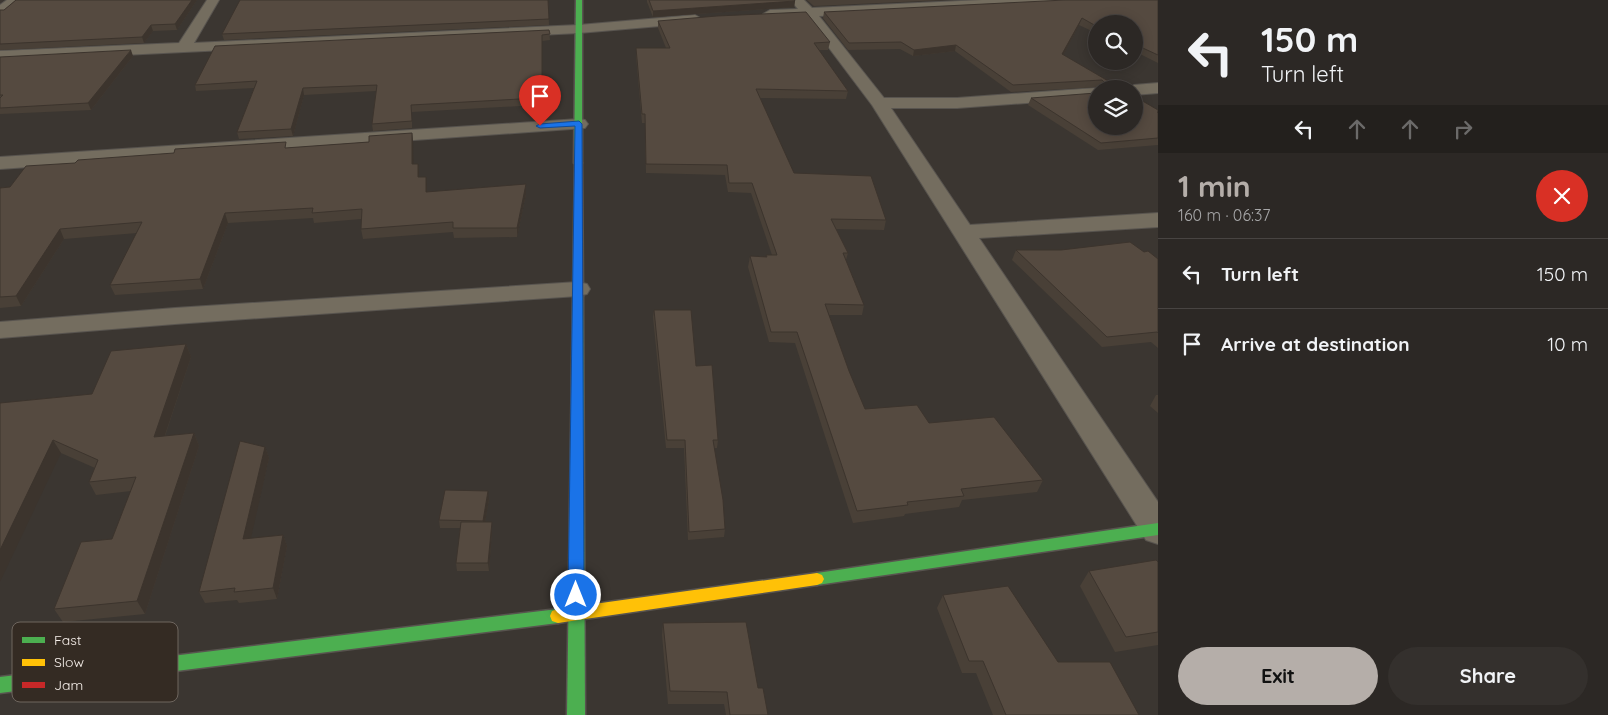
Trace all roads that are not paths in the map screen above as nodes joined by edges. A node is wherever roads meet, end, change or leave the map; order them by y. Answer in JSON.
{"nodes":[{"id":1,"x":15,"y":0,"type":"edge"},
{"id":2,"x":213,"y":0,"type":"edge"},
{"id":3,"x":579,"y":0,"type":"edge"},
{"id":4,"x":1063,"y":0,"type":"edge"},
{"id":5,"x":1012,"y":1,"type":"edge"},
{"id":6,"x":802,"y":6,"type":"edge"},
{"id":7,"x":0,"y":11,"type":"edge"},
{"id":8,"x":753,"y":15,"type":"edge"},
{"id":9,"x":706,"y":18,"type":"edge"},
{"id":10,"x":579,"y":29,"type":"junction"},
{"id":11,"x":184,"y":47,"type":"junction"},
{"id":12,"x":0,"y":56,"type":"edge"},
{"id":13,"x":1158,"y":88,"type":"edge"},
{"id":14,"x":1143,"y":89,"type":"edge"},
{"id":15,"x":1088,"y":94,"type":"edge"},
{"id":16,"x":880,"y":103,"type":"junction"},
{"id":17,"x":579,"y":124,"type":"junction"},
{"id":18,"x":0,"y":163,"type":"edge"},
{"id":19,"x":1158,"y":220,"type":"edge"},
{"id":20,"x":964,"y":232,"type":"junction"},
{"id":21,"x":578,"y":289,"type":"junction"},
{"id":22,"x":0,"y":330,"type":"edge"},
{"id":23,"x":1158,"y":530,"type":"edge"},
{"id":24,"x":576,"y":614,"type":"junction"},
{"id":25,"x":178,"y":663,"type":"edge"},
{"id":26,"x":576,"y":715,"type":"edge"}],
"edges":[{"from":1,"to":7,"type":"street"},
{"from":2,"to":11,"type":"street"},
{"from":3,"to":10,"type":"street"},
{"from":4,"to":5,"type":"street"},
{"from":5,"to":6,"type":"street"},
{"from":6,"to":8,"type":"street"},
{"from":6,"to":16,"type":"street"},
{"from":9,"to":10,"type":"street"},
{"from":10,"to":11,"type":"street"},
{"from":10,"to":17,"type":"street"},
{"from":11,"to":12,"type":"street"},
{"from":13,"to":14,"type":"street"},
{"from":15,"to":16,"type":"street"},
{"from":16,"to":20,"type":"street"},
{"from":17,"to":18,"type":"street"},
{"from":17,"to":21,"type":"street"},
{"from":19,"to":20,"type":"street"},
{"from":20,"to":23,"type":"street"},
{"from":21,"to":22,"type":"street"},
{"from":21,"to":24,"type":"street"},
{"from":23,"to":24,"type":"street"},
{"from":24,"to":25,"type":"street"},
{"from":24,"to":26,"type":"street"}]}
